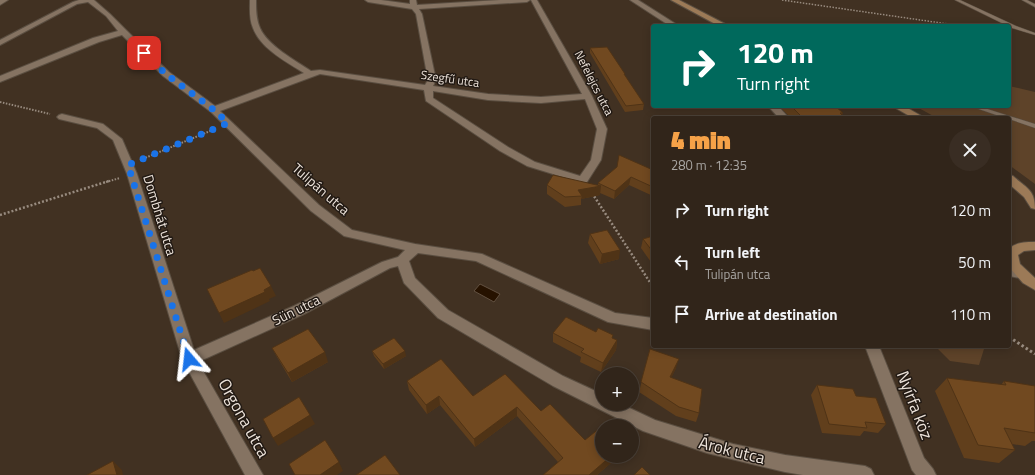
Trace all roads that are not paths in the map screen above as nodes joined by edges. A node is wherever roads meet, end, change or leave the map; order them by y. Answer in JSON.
{"nodes":[{"id":1,"x":5,"y":0,"type":"edge"},
{"id":2,"x":87,"y":0,"type":"edge"},
{"id":3,"x":90,"y":0,"type":"edge"},
{"id":4,"x":253,"y":0,"type":"edge"},
{"id":5,"x":368,"y":0,"type":"edge"},
{"id":6,"x":527,"y":0,"type":"edge"},
{"id":7,"x":534,"y":0,"type":"edge"},
{"id":8,"x":633,"y":0,"type":"edge"},
{"id":9,"x":674,"y":0,"type":"edge"},
{"id":10,"x":957,"y":0,"type":"edge"},
{"id":11,"x":1024,"y":0,"type":"edge"},
{"id":12,"x":0,"y":3,"type":"edge"},
{"id":13,"x":414,"y":3,"type":"edge"},
{"id":14,"x":1035,"y":6,"type":"edge"},
{"id":15,"x":672,"y":24,"type":"edge"},
{"id":16,"x":720,"y":24,"type":"edge"},
{"id":17,"x":1006,"y":24,"type":"edge"},
{"id":18,"x":1011,"y":27,"type":"edge"},
{"id":19,"x":123,"y":32,"type":"junction"},
{"id":20,"x":1035,"y":34,"type":"edge"},
{"id":21,"x":0,"y":43,"type":"edge"},
{"id":22,"x":310,"y":74,"type":"junction"},
{"id":23,"x":0,"y":79,"type":"edge"},
{"id":24,"x":428,"y":88,"type":"junction"},
{"id":25,"x":588,"y":96,"type":"junction"},
{"id":26,"x":775,"y":108,"type":"edge"},
{"id":27,"x":901,"y":108,"type":"edge"},
{"id":28,"x":979,"y":108,"type":"edge"},
{"id":29,"x":214,"y":110,"type":"junction"},
{"id":30,"x":782,"y":116,"type":"edge"},
{"id":31,"x":916,"y":116,"type":"edge"},
{"id":32,"x":1004,"y":116,"type":"edge"},
{"id":33,"x":62,"y":117,"type":"road end"},
{"id":34,"x":1011,"y":118,"type":"edge"},
{"id":35,"x":1035,"y":126,"type":"edge"},
{"id":36,"x":1011,"y":180,"type":"edge"},
{"id":37,"x":1035,"y":205,"type":"edge"},
{"id":38,"x":1035,"y":246,"type":"edge"},
{"id":39,"x":415,"y":248,"type":"junction"},
{"id":40,"x":1011,"y":254,"type":"edge"},
{"id":41,"x":1011,"y":259,"type":"edge"},
{"id":42,"x":402,"y":260,"type":"junction"},
{"id":43,"x":1014,"y":272,"type":"edge"},
{"id":44,"x":1035,"y":284,"type":"edge"},
{"id":45,"x":651,"y":324,"type":"edge"},
{"id":46,"x":873,"y":348,"type":"edge"},
{"id":47,"x":189,"y":359,"type":"junction"},
{"id":48,"x":595,"y":399,"type":"edge"},
{"id":49,"x":620,"y":411,"type":"edge"},
{"id":50,"x":254,"y":475,"type":"edge"},
{"id":51,"x":865,"y":475,"type":"edge"},
{"id":52,"x":926,"y":475,"type":"edge"}],
"edges":[{"from":1,"to":12,"type":"street"},
{"from":2,"to":21,"type":"street"},
{"from":3,"to":19,"type":"street","name":"Tulipán utca"},
{"from":4,"to":22,"type":"street"},
{"from":5,"to":13,"type":"street"},
{"from":6,"to":13,"type":"street"},
{"from":7,"to":25,"type":"street","name":"Nefelejcs utca"},
{"from":8,"to":15,"type":"street"},
{"from":9,"to":16,"type":"main road"},
{"from":10,"to":17,"type":"lane"},
{"from":11,"to":14,"type":"lane"},
{"from":13,"to":24,"type":"street"},
{"from":18,"to":20,"type":"lane"},
{"from":19,"to":23,"type":"street"},
{"from":19,"to":29,"type":"street","name":"Tulipán utca"},
{"from":22,"to":24,"type":"street","name":"Szegfű utca"},
{"from":22,"to":29,"type":"street","name":"Szegfű utca"},
{"from":24,"to":25,"type":"street","name":"Szegfű utca"},
{"from":24,"to":25,"type":"street","name":"Nefelejcs utca"},
{"from":26,"to":30,"type":"street"},
{"from":27,"to":31,"type":"main road"},
{"from":28,"to":32,"type":"lane"},
{"from":29,"to":39,"type":"street","name":"Tulipán utca"},
{"from":33,"to":47,"type":"street","name":"Dombhát utca"},
{"from":34,"to":35,"type":"lane"},
{"from":36,"to":37,"type":"main road"},
{"from":38,"to":40,"type":"main road"},
{"from":39,"to":42,"type":"street"},
{"from":39,"to":45,"type":"street","name":"Tulipán utca"},
{"from":41,"to":43,"type":"main road"},
{"from":42,"to":47,"type":"street","name":"Sün utca"},
{"from":42,"to":48,"type":"street"},
{"from":43,"to":44,"type":"main road"},
{"from":46,"to":52,"type":"street","name":"Nyírfa köz"},
{"from":47,"to":50,"type":"street","name":"Orgona utca"},
{"from":49,"to":51,"type":"street","name":"Árok utca"}]}
